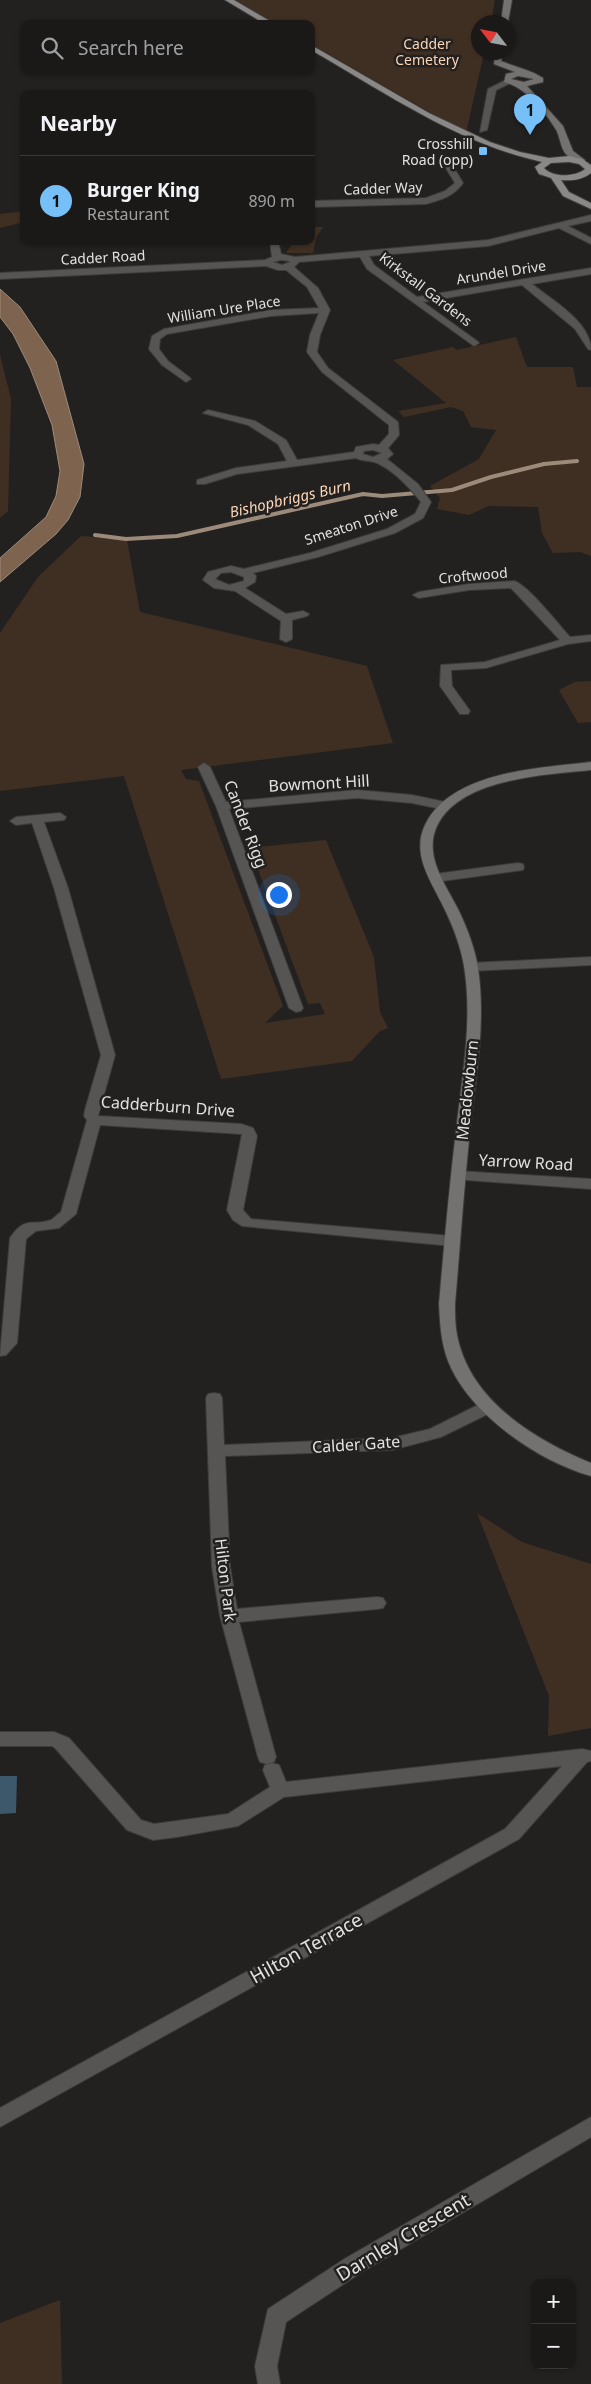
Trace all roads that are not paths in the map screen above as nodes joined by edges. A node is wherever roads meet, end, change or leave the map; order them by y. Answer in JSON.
{"nodes":[{"id":1,"x":229,"y":0,"type":"edge"},
{"id":2,"x":508,"y":0,"type":"edge"},
{"id":3,"x":505,"y":15,"type":"edge"},
{"id":4,"x":264,"y":20,"type":"edge"},
{"id":5,"x":315,"y":48,"type":"edge"},
{"id":6,"x":497,"y":60,"type":"edge"},
{"id":7,"x":503,"y":66,"type":"junction"},
{"id":8,"x":524,"y":74,"type":"junction"},
{"id":9,"x":509,"y":79,"type":"junction"},
{"id":10,"x":531,"y":88,"type":"junction"},
{"id":11,"x":483,"y":130,"type":"dead end"},
{"id":12,"x":569,"y":152,"type":"junction"},
{"id":13,"x":512,"y":154,"type":"junction"},
{"id":14,"x":561,"y":159,"type":"junction"},
{"id":15,"x":549,"y":160,"type":"junction"},
{"id":16,"x":582,"y":162,"type":"junction"},
{"id":17,"x":448,"y":165,"type":"dead end"},
{"id":18,"x":538,"y":167,"type":"junction"},
{"id":19,"x":580,"y":175,"type":"junction"},
{"id":20,"x":554,"y":176,"type":"junction"},
{"id":21,"x":577,"y":198,"type":"junction"},
{"id":22,"x":315,"y":204,"type":"edge"},
{"id":23,"x":591,"y":206,"type":"edge"},
{"id":24,"x":591,"y":218,"type":"edge"},
{"id":25,"x":561,"y":226,"type":"junction"},
{"id":26,"x":591,"y":241,"type":"edge"},
{"id":27,"x":274,"y":245,"type":"edge"},
{"id":28,"x":363,"y":254,"type":"junction"},
{"id":29,"x":276,"y":258,"type":"junction"},
{"id":30,"x":268,"y":263,"type":"junction"},
{"id":31,"x":291,"y":264,"type":"junction"},
{"id":32,"x":591,"y":271,"type":"edge"},
{"id":33,"x":0,"y":276,"type":"edge"},
{"id":34,"x":524,"y":282,"type":"junction"},
{"id":35,"x":416,"y":300,"type":"junction"},
{"id":36,"x":325,"y":310,"type":"junction"},
{"id":37,"x":474,"y":343,"type":"dead end"},
{"id":38,"x":591,"y":347,"type":"edge"},
{"id":39,"x":186,"y":379,"type":"dead end"},
{"id":40,"x":208,"y":413,"type":"dead end"},
{"id":41,"x":381,"y":454,"type":"junction"},
{"id":42,"x":293,"y":462,"type":"junction"},
{"id":43,"x":201,"y":482,"type":"dead end"},
{"id":44,"x":244,"y":572,"type":"junction"},
{"id":45,"x":237,"y":587,"type":"junction"},
{"id":46,"x":419,"y":596,"type":"dead end"},
{"id":47,"x":303,"y":614,"type":"dead end"},
{"id":48,"x":284,"y":618,"type":"junction"},
{"id":49,"x":591,"y":638,"type":"edge"},
{"id":50,"x":286,"y":639,"type":"dead end"},
{"id":51,"x":566,"y":641,"type":"junction"},
{"id":52,"x":464,"y":711,"type":"dead end"},
{"id":53,"x":591,"y":766,"type":"edge"},
{"id":54,"x":204,"y":767,"type":"dead end"},
{"id":55,"x":222,"y":806,"type":"junction"},
{"id":56,"x":446,"y":806,"type":"junction"},
{"id":57,"x":60,"y":816,"type":"dead end"},
{"id":58,"x":36,"y":818,"type":"junction"},
{"id":59,"x":16,"y":821,"type":"dead end"},
{"id":60,"x":518,"y":868,"type":"dead end"},
{"id":61,"x":436,"y":878,"type":"junction"},
{"id":62,"x":591,"y":961,"type":"edge"},
{"id":63,"x":471,"y":967,"type":"junction"},
{"id":64,"x":296,"y":1008,"type":"dead end"},
{"id":65,"x":94,"y":1120,"type":"junction"},
{"id":66,"x":458,"y":1176,"type":"junction"},
{"id":67,"x":591,"y":1184,"type":"edge"},
{"id":68,"x":452,"y":1241,"type":"junction"},
{"id":69,"x":0,"y":1351,"type":"edge"},
{"id":70,"x":214,"y":1398,"type":"dead end"},
{"id":71,"x":488,"y":1407,"type":"junction"},
{"id":72,"x":216,"y":1451,"type":"junction"},
{"id":73,"x":591,"y":1470,"type":"edge"},
{"id":74,"x":377,"y":1603,"type":"dead end"},
{"id":75,"x":228,"y":1616,"type":"junction"},
{"id":76,"x":0,"y":1739,"type":"edge"},
{"id":77,"x":587,"y":1757,"type":"edge"},
{"id":78,"x":280,"y":1790,"type":"junction"},
{"id":79,"x":0,"y":2118,"type":"edge"},
{"id":80,"x":591,"y":2126,"type":"edge"},
{"id":81,"x":270,"y":2384,"type":"edge"}],
"edges":[{"from":1,"to":4,"type":"main road"},
{"from":2,"to":3,"type":"street"},
{"from":5,"to":13,"type":"main road"},
{"from":6,"to":7,"type":"street"},
{"from":7,"to":8,"type":"street"},
{"from":7,"to":9,"type":"street"},
{"from":8,"to":9,"type":"street"},
{"from":8,"to":10,"type":"street"},
{"from":9,"to":10,"type":"street"},
{"from":9,"to":11,"type":"street"},
{"from":10,"to":12,"type":"street"},
{"from":12,"to":14,"type":"street"},
{"from":12,"to":16,"type":"street"},
{"from":13,"to":15,"type":"main road"},
{"from":13,"to":18,"type":"main road"},
{"from":14,"to":15,"type":"main road"},
{"from":14,"to":16,"type":"main road"},
{"from":15,"to":18,"type":"main road"},
{"from":16,"to":19,"type":"main road"},
{"from":17,"to":22,"type":"street","name":"Cadder Way"},
{"from":18,"to":20,"type":"main road"},
{"from":19,"to":20,"type":"main road"},
{"from":19,"to":21,"type":"main road"},
{"from":20,"to":21,"type":"main road"},
{"from":21,"to":23,"type":"main road"},
{"from":24,"to":25,"type":"street"},
{"from":25,"to":26,"type":"street"},
{"from":25,"to":28,"type":"street"},
{"from":27,"to":29,"type":"street"},
{"from":28,"to":31,"type":"street"},
{"from":28,"to":35,"type":"street","name":"Kirkstall Gardens"},
{"from":29,"to":30,"type":"street"},
{"from":29,"to":31,"type":"street"},
{"from":30,"to":31,"type":"street","name":"Cadder Road"},
{"from":30,"to":33,"type":"street","name":"Cadder Road"},
{"from":31,"to":36,"type":"street"},
{"from":32,"to":34,"type":"street","name":"Arundel Drive"},
{"from":34,"to":35,"type":"street","name":"Arundel Drive"},
{"from":34,"to":38,"type":"street"},
{"from":35,"to":37,"type":"street","name":"Kirkstall Gardens"},
{"from":36,"to":39,"type":"street","name":"William Ure Place"},
{"from":36,"to":41,"type":"street"},
{"from":40,"to":42,"type":"street"},
{"from":41,"to":42,"type":"street"},
{"from":41,"to":44,"type":"street","name":"Smeaton Drive"},
{"from":42,"to":43,"type":"street"},
{"from":44,"to":45,"type":"street"},
{"from":44,"to":45,"type":"street"},
{"from":45,"to":48,"type":"street"},
{"from":46,"to":51,"type":"street","name":"Croftwood"},
{"from":47,"to":48,"type":"street"},
{"from":48,"to":50,"type":"street"},
{"from":49,"to":51,"type":"street"},
{"from":51,"to":52,"type":"street"},
{"from":53,"to":56,"type":"street","name":"Meadowburn"},
{"from":54,"to":55,"type":"street","name":"Cander Rigg"},
{"from":55,"to":56,"type":"street","name":"Bowmont Hill"},
{"from":55,"to":64,"type":"street","name":"Cander Rigg"},
{"from":56,"to":61,"type":"street","name":"Meadowburn"},
{"from":57,"to":58,"type":"street"},
{"from":58,"to":59,"type":"street"},
{"from":58,"to":65,"type":"street","name":"Cadderburn Drive"},
{"from":60,"to":61,"type":"street"},
{"from":61,"to":63,"type":"street","name":"Meadowburn"},
{"from":62,"to":63,"type":"street"},
{"from":63,"to":66,"type":"street","name":"Meadowburn"},
{"from":65,"to":68,"type":"street","name":"Cadderburn Drive"},
{"from":65,"to":69,"type":"street"},
{"from":66,"to":67,"type":"street","name":"Yarrow Road"},
{"from":66,"to":68,"type":"street","name":"Meadowburn"},
{"from":68,"to":71,"type":"street","name":"Meadowburn"},
{"from":70,"to":72,"type":"street","name":"Hilton Park"},
{"from":71,"to":72,"type":"street","name":"Calder Gate"},
{"from":71,"to":73,"type":"street","name":"Meadowburn"},
{"from":72,"to":75,"type":"street","name":"Hilton Park"},
{"from":74,"to":75,"type":"street"},
{"from":75,"to":78,"type":"street","name":"Hilton Park"},
{"from":76,"to":78,"type":"street"},
{"from":77,"to":78,"type":"street"},
{"from":77,"to":79,"type":"street","name":"Hilton Terrace"},
{"from":80,"to":81,"type":"street","name":"Darnley Crescent"}]}
